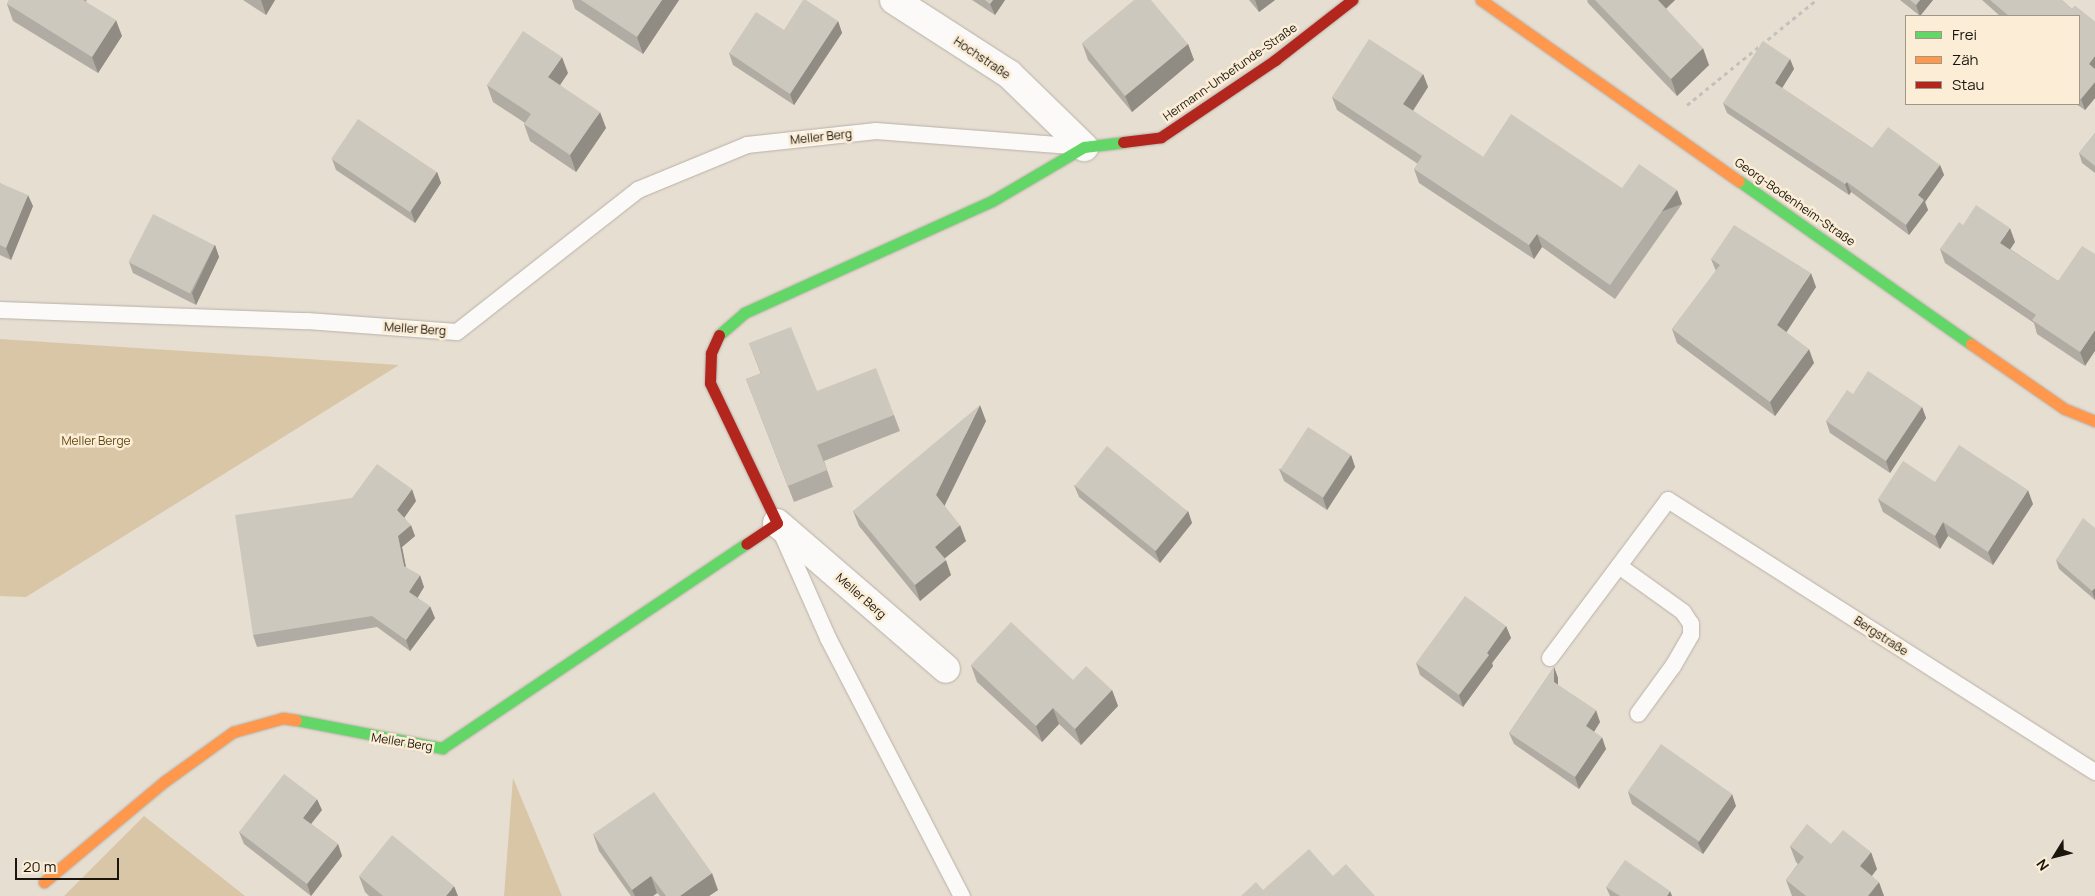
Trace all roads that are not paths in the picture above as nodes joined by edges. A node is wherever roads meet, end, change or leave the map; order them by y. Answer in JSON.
{"nodes":[{"id":1,"x":894,"y":0,"type":"edge"},
{"id":2,"x":1352,"y":0,"type":"edge"},
{"id":3,"x":1481,"y":0,"type":"edge"},
{"id":4,"x":1084,"y":147,"type":"junction"},
{"id":5,"x":0,"y":310,"type":"edge"},
{"id":6,"x":2095,"y":421,"type":"edge"},
{"id":7,"x":777,"y":522,"type":"junction"},
{"id":8,"x":1619,"y":566,"type":"junction"},
{"id":9,"x":1550,"y":658,"type":"dead end"},
{"id":10,"x":946,"y":669,"type":"dead end"},
{"id":11,"x":1638,"y":714,"type":"dead end"},
{"id":12,"x":2095,"y":772,"type":"edge"},
{"id":13,"x":44,"y":882,"type":"dead end"},
{"id":14,"x":962,"y":896,"type":"edge"}],
"edges":[{"from":1,"to":4,"type":"street","name":"Hochstraße"},
{"from":2,"to":4,"type":"street","name":"Hermann-Unbefunde-Straße"},
{"from":3,"to":6,"type":"street","name":"Georg-Bodenheim-Straße"},
{"from":4,"to":5,"type":"lane","name":"Meller Berg"},
{"from":4,"to":7,"type":"street","name":"Meller Berg"},
{"from":7,"to":10,"type":"street","name":"Meller Berg"},
{"from":7,"to":13,"type":"street","name":"Meller Berg"},
{"from":7,"to":14,"type":"lane"},
{"from":8,"to":9,"type":"lane"},
{"from":8,"to":11,"type":"lane"},
{"from":8,"to":12,"type":"lane","name":"Bergstraße"}]}
